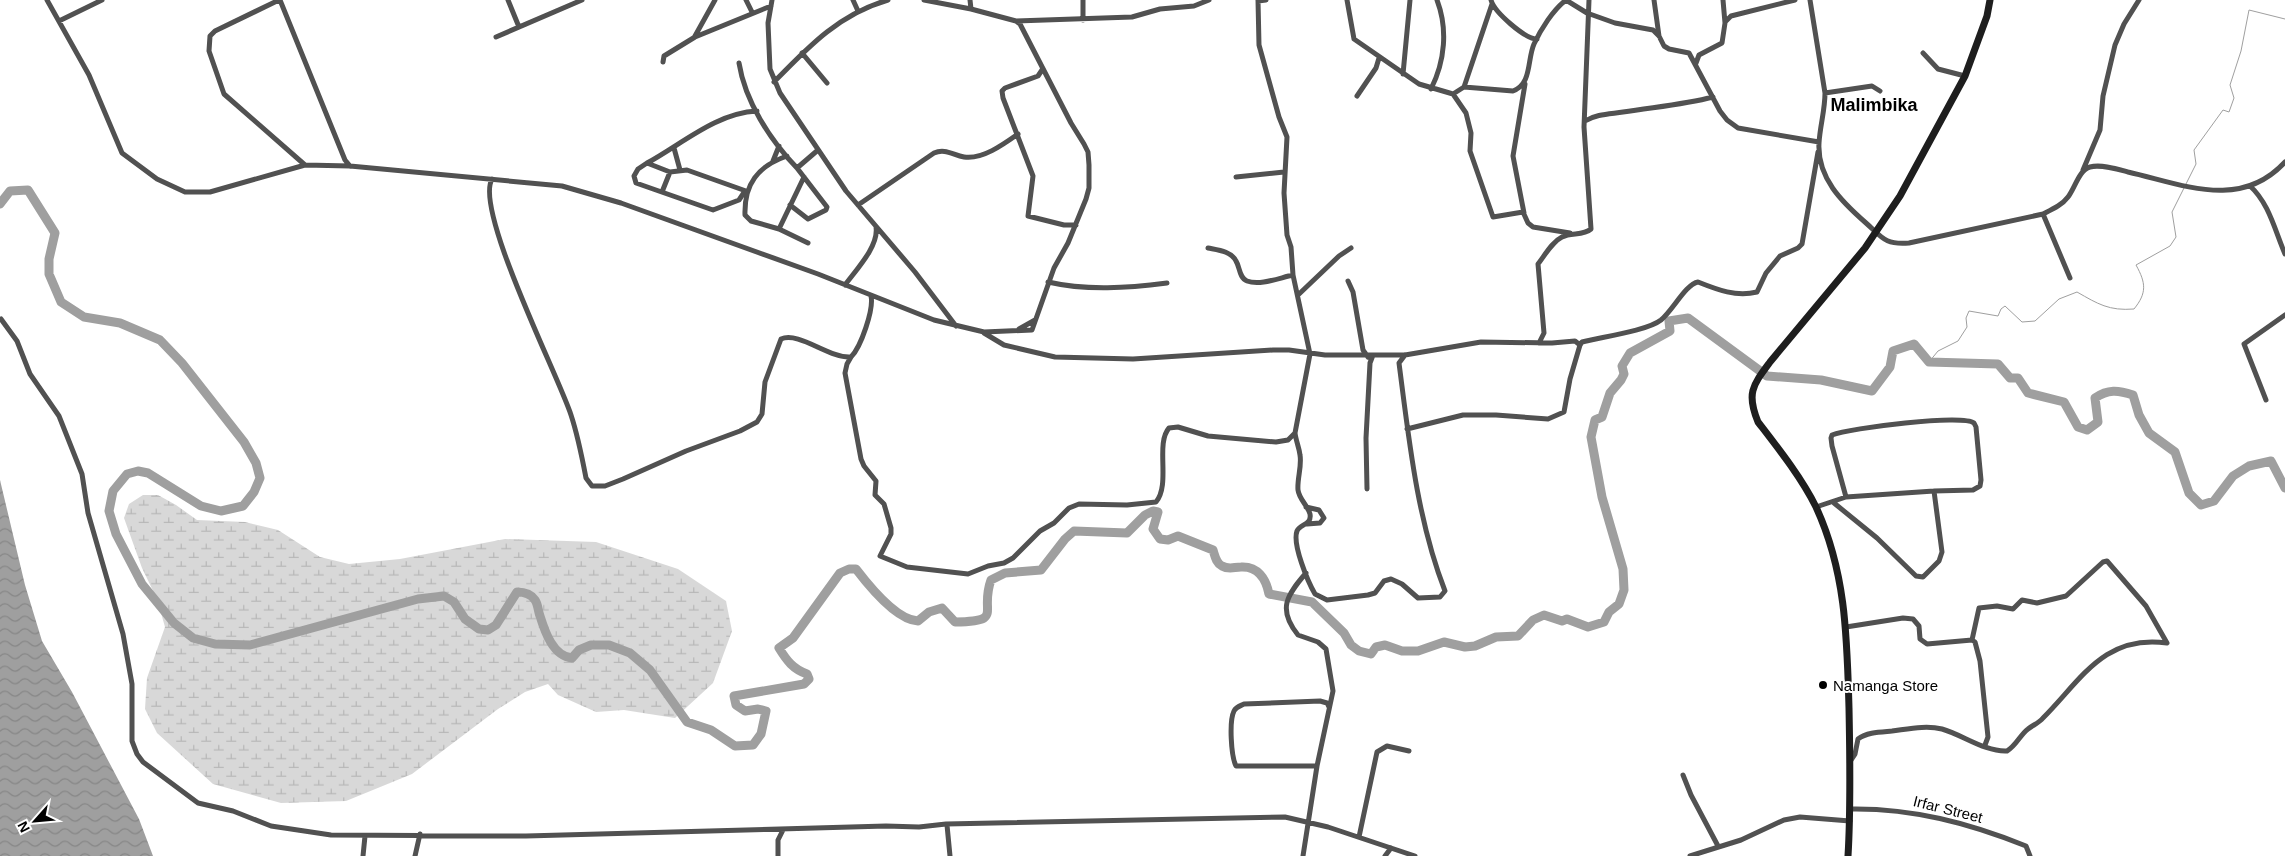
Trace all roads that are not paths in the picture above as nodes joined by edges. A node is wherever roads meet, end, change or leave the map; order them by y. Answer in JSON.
{"nodes":[{"id":1,"x":47,"y":0,"type":"edge"},
{"id":2,"x":102,"y":0,"type":"edge"},
{"id":3,"x":280,"y":0,"type":"edge"},
{"id":4,"x":508,"y":0,"type":"edge"},
{"id":5,"x":582,"y":0,"type":"edge"},
{"id":6,"x":715,"y":0,"type":"edge"},
{"id":7,"x":746,"y":0,"type":"edge"},
{"id":8,"x":772,"y":0,"type":"edge"},
{"id":9,"x":854,"y":0,"type":"edge"},
{"id":10,"x":888,"y":0,"type":"edge"},
{"id":11,"x":924,"y":0,"type":"edge"},
{"id":12,"x":970,"y":0,"type":"edge"},
{"id":13,"x":1083,"y":0,"type":"edge"},
{"id":14,"x":1210,"y":0,"type":"edge"},
{"id":15,"x":1258,"y":0,"type":"edge"},
{"id":16,"x":1266,"y":0,"type":"edge"},
{"id":17,"x":1347,"y":0,"type":"edge"},
{"id":18,"x":1410,"y":0,"type":"edge"},
{"id":19,"x":1437,"y":0,"type":"edge"},
{"id":20,"x":1566,"y":0,"type":"edge"},
{"id":21,"x":1589,"y":0,"type":"edge"},
{"id":22,"x":1654,"y":0,"type":"edge"},
{"id":23,"x":1723,"y":0,"type":"edge"},
{"id":24,"x":1795,"y":0,"type":"edge"},
{"id":25,"x":1810,"y":0,"type":"edge"},
{"id":26,"x":1990,"y":0,"type":"edge"},
{"id":27,"x":2139,"y":0,"type":"edge"},
{"id":28,"x":1491,"y":2,"type":"edge"},
{"id":29,"x":1771,"y":2,"type":"edge"},
{"id":30,"x":771,"y":6,"type":"junction"},
{"id":31,"x":970,"y":9,"type":"junction"},
{"id":32,"x":858,"y":11,"type":"junction"},
{"id":33,"x":752,"y":12,"type":"junction"},
{"id":34,"x":1587,"y":13,"type":"junction"},
{"id":35,"x":1083,"y":20,"type":"junction"},
{"id":36,"x":1016,"y":21,"type":"junction"},
{"id":37,"x":59,"y":22,"type":"junction"},
{"id":38,"x":1725,"y":23,"type":"junction"},
{"id":39,"x":519,"y":27,"type":"junction"},
{"id":40,"x":1660,"y":36,"type":"junction"},
{"id":41,"x":496,"y":37,"type":"dead end"},
{"id":42,"x":695,"y":37,"type":"junction"},
{"id":43,"x":1537,"y":39,"type":"junction"},
{"id":44,"x":802,"y":53,"type":"junction"},
{"id":45,"x":1923,"y":53,"type":"dead end"},
{"id":46,"x":1379,"y":58,"type":"junction"},
{"id":47,"x":663,"y":62,"type":"dead end"},
{"id":48,"x":739,"y":63,"type":"dead end"},
{"id":49,"x":1696,"y":63,"type":"junction"},
{"id":50,"x":1042,"y":70,"type":"junction"},
{"id":51,"x":1403,"y":74,"type":"junction"},
{"id":52,"x":1965,"y":76,"type":"junction"},
{"id":53,"x":774,"y":82,"type":"junction"},
{"id":54,"x":1525,"y":82,"type":"junction"},
{"id":55,"x":826,"y":83,"type":"dead end"},
{"id":56,"x":1464,"y":87,"type":"junction"},
{"id":57,"x":1430,"y":89,"type":"junction"},
{"id":58,"x":1880,"y":91,"type":"dead end"},
{"id":59,"x":1825,"y":93,"type":"junction"},
{"id":60,"x":1453,"y":94,"type":"junction"},
{"id":61,"x":1357,"y":96,"type":"dead end"},
{"id":62,"x":1712,"y":97,"type":"junction"},
{"id":63,"x":757,"y":111,"type":"junction"},
{"id":64,"x":1585,"y":121,"type":"junction"},
{"id":65,"x":1018,"y":134,"type":"junction"},
{"id":66,"x":1819,"y":142,"type":"junction"},
{"id":67,"x":779,"y":146,"type":"junction"},
{"id":68,"x":674,"y":148,"type":"junction"},
{"id":69,"x":1819,"y":149,"type":"junction"},
{"id":70,"x":818,"y":150,"type":"junction"},
{"id":71,"x":787,"y":156,"type":"junction"},
{"id":72,"x":346,"y":160,"type":"junction"},
{"id":73,"x":773,"y":161,"type":"junction"},
{"id":74,"x":2285,"y":162,"type":"edge"},
{"id":75,"x":647,"y":163,"type":"junction"},
{"id":76,"x":305,"y":165,"type":"junction"},
{"id":77,"x":340,"y":166,"type":"junction"},
{"id":78,"x":350,"y":166,"type":"junction"},
{"id":79,"x":797,"y":168,"type":"junction"},
{"id":80,"x":680,"y":170,"type":"junction"},
{"id":81,"x":2083,"y":170,"type":"junction"},
{"id":82,"x":670,"y":172,"type":"junction"},
{"id":83,"x":1284,"y":172,"type":"junction"},
{"id":84,"x":804,"y":177,"type":"junction"},
{"id":85,"x":1236,"y":177,"type":"dead end"},
{"id":86,"x":492,"y":179,"type":"junction"},
{"id":87,"x":2250,"y":186,"type":"junction"},
{"id":88,"x":746,"y":191,"type":"junction"},
{"id":89,"x":662,"y":192,"type":"junction"},
{"id":90,"x":790,"y":205,"type":"junction"},
{"id":91,"x":858,"y":205,"type":"junction"},
{"id":92,"x":1524,"y":213,"type":"junction"},
{"id":93,"x":2043,"y":214,"type":"junction"},
{"id":94,"x":875,"y":225,"type":"junction"},
{"id":95,"x":1076,"y":225,"type":"junction"},
{"id":96,"x":779,"y":230,"type":"junction"},
{"id":97,"x":1876,"y":233,"type":"junction"},
{"id":98,"x":1572,"y":234,"type":"junction"},
{"id":99,"x":808,"y":243,"type":"dead end"},
{"id":100,"x":1208,"y":248,"type":"dead end"},
{"id":101,"x":1351,"y":248,"type":"dead end"},
{"id":102,"x":2285,"y":254,"type":"edge"},
{"id":103,"x":1293,"y":275,"type":"junction"},
{"id":104,"x":2070,"y":278,"type":"dead end"},
{"id":105,"x":1348,"y":281,"type":"dead end"},
{"id":106,"x":1048,"y":282,"type":"junction"},
{"id":107,"x":1167,"y":283,"type":"dead end"},
{"id":108,"x":845,"y":285,"type":"junction"},
{"id":109,"x":1298,"y":295,"type":"junction"},
{"id":110,"x":871,"y":296,"type":"junction"},
{"id":111,"x":880,"y":299,"type":"junction"},
{"id":112,"x":872,"y":303,"type":"junction"},
{"id":113,"x":2285,"y":316,"type":"edge"},
{"id":114,"x":1,"y":319,"type":"dead end"},
{"id":115,"x":956,"y":326,"type":"junction"},
{"id":116,"x":984,"y":332,"type":"junction"},
{"id":117,"x":1539,"y":343,"type":"junction"},
{"id":118,"x":1580,"y":345,"type":"junction"},
{"id":119,"x":1310,"y":354,"type":"junction"},
{"id":120,"x":1370,"y":355,"type":"junction"},
{"id":121,"x":1405,"y":355,"type":"junction"},
{"id":122,"x":851,"y":357,"type":"junction"},
{"id":123,"x":2266,"y":400,"type":"dead end"},
{"id":124,"x":1408,"y":429,"type":"junction"},
{"id":125,"x":1296,"y":433,"type":"junction"},
{"id":126,"x":1366,"y":489,"type":"dead end"},
{"id":127,"x":1934,"y":491,"type":"junction"},
{"id":128,"x":1846,"y":498,"type":"junction"},
{"id":129,"x":1834,"y":503,"type":"junction"},
{"id":130,"x":1306,"y":507,"type":"junction"},
{"id":131,"x":1816,"y":507,"type":"junction"},
{"id":132,"x":1307,"y":524,"type":"junction"},
{"id":133,"x":1306,"y":573,"type":"junction"},
{"id":134,"x":1846,"y":627,"type":"junction"},
{"id":135,"x":1972,"y":640,"type":"junction"},
{"id":136,"x":1330,"y":707,"type":"junction"},
{"id":137,"x":1985,"y":745,"type":"junction"},
{"id":138,"x":1409,"y":751,"type":"dead end"},
{"id":139,"x":1850,"y":760,"type":"junction"},
{"id":140,"x":1317,"y":766,"type":"junction"},
{"id":141,"x":1683,"y":775,"type":"dead end"},
{"id":142,"x":1850,"y":809,"type":"junction"},
{"id":143,"x":1308,"y":821,"type":"junction"},
{"id":144,"x":1850,"y":821,"type":"junction"},
{"id":145,"x":947,"y":825,"type":"junction"},
{"id":146,"x":783,"y":830,"type":"junction"},
{"id":147,"x":420,"y":834,"type":"junction"},
{"id":148,"x":365,"y":836,"type":"junction"},
{"id":149,"x":1359,"y":838,"type":"junction"},
{"id":150,"x":1718,"y":846,"type":"junction"},
{"id":151,"x":1390,"y":848,"type":"junction"},
{"id":152,"x":363,"y":856,"type":"edge"},
{"id":153,"x":415,"y":856,"type":"edge"},
{"id":154,"x":778,"y":856,"type":"edge"},
{"id":155,"x":950,"y":856,"type":"edge"},
{"id":156,"x":1303,"y":856,"type":"edge"},
{"id":157,"x":1386,"y":856,"type":"edge"},
{"id":158,"x":1415,"y":856,"type":"edge"},
{"id":159,"x":1690,"y":856,"type":"edge"},
{"id":160,"x":1848,"y":856,"type":"edge"},
{"id":161,"x":2030,"y":856,"type":"edge"}],
"edges":[{"from":1,"to":37,"type":"street"},
{"from":2,"to":37,"type":"street"},
{"from":3,"to":72,"type":"street"},
{"from":3,"to":76,"type":"street"},
{"from":4,"to":39,"type":"street"},
{"from":5,"to":39,"type":"street"},
{"from":6,"to":42,"type":"street"},
{"from":7,"to":33,"type":"street"},
{"from":8,"to":30,"type":"street"},
{"from":9,"to":32,"type":"street"},
{"from":10,"to":32,"type":"street"},
{"from":11,"to":31,"type":"street"},
{"from":12,"to":31,"type":"street"},
{"from":13,"to":35,"type":"street"},
{"from":14,"to":35,"type":"street"},
{"from":15,"to":16,"type":"street"},
{"from":15,"to":83,"type":"street"},
{"from":17,"to":46,"type":"street"},
{"from":18,"to":51,"type":"street"},
{"from":19,"to":57,"type":"street"},
{"from":20,"to":34,"type":"street"},
{"from":20,"to":43,"type":"street"},
{"from":21,"to":34,"type":"street"},
{"from":22,"to":40,"type":"street"},
{"from":23,"to":38,"type":"street"},
{"from":24,"to":29,"type":"street"},
{"from":25,"to":59,"type":"street"},
{"from":26,"to":52,"type":"main road"},
{"from":27,"to":81,"type":"street"},
{"from":28,"to":43,"type":"street"},
{"from":28,"to":56,"type":"street"},
{"from":29,"to":38,"type":"street"},
{"from":30,"to":33,"type":"street"},
{"from":30,"to":53,"type":"street"},
{"from":31,"to":36,"type":"street"},
{"from":32,"to":44,"type":"street"},
{"from":33,"to":42,"type":"street"},
{"from":34,"to":40,"type":"street"},
{"from":34,"to":64,"type":"street"},
{"from":35,"to":36,"type":"street"},
{"from":36,"to":50,"type":"street"},
{"from":37,"to":76,"type":"street"},
{"from":38,"to":49,"type":"street"},
{"from":39,"to":41,"type":"street"},
{"from":40,"to":49,"type":"street"},
{"from":42,"to":47,"type":"street"},
{"from":43,"to":54,"type":"street"},
{"from":44,"to":53,"type":"street"},
{"from":44,"to":55,"type":"street"},
{"from":45,"to":52,"type":"street"},
{"from":46,"to":51,"type":"street"},
{"from":46,"to":61,"type":"street"},
{"from":48,"to":63,"type":"street"},
{"from":49,"to":62,"type":"street"},
{"from":50,"to":65,"type":"street"},
{"from":50,"to":95,"type":"street"},
{"from":51,"to":57,"type":"street"},
{"from":52,"to":97,"type":"main road"},
{"from":53,"to":70,"type":"street"},
{"from":54,"to":56,"type":"street"},
{"from":54,"to":92,"type":"street"},
{"from":56,"to":60,"type":"street"},
{"from":57,"to":60,"type":"street"},
{"from":58,"to":59,"type":"street"},
{"from":59,"to":66,"type":"street"},
{"from":60,"to":92,"type":"street"},
{"from":62,"to":64,"type":"street"},
{"from":62,"to":66,"type":"street"},
{"from":63,"to":67,"type":"street"},
{"from":63,"to":68,"type":"street"},
{"from":64,"to":98,"type":"street"},
{"from":65,"to":91,"type":"street"},
{"from":65,"to":95,"type":"street"},
{"from":66,"to":69,"type":"street"},
{"from":67,"to":71,"type":"street"},
{"from":67,"to":73,"type":"street"},
{"from":68,"to":75,"type":"street"},
{"from":68,"to":80,"type":"street"},
{"from":69,"to":97,"type":"street"},
{"from":69,"to":118,"type":"street"},
{"from":70,"to":79,"type":"street"},
{"from":70,"to":91,"type":"street"},
{"from":71,"to":73,"type":"street"},
{"from":71,"to":79,"type":"street"},
{"from":72,"to":77,"type":"street"},
{"from":72,"to":78,"type":"street"},
{"from":73,"to":88,"type":"street"},
{"from":74,"to":87,"type":"street"},
{"from":75,"to":82,"type":"street"},
{"from":75,"to":89,"type":"street"},
{"from":76,"to":77,"type":"street"},
{"from":77,"to":78,"type":"street"},
{"from":78,"to":86,"type":"street"},
{"from":79,"to":84,"type":"street"},
{"from":80,"to":82,"type":"street"},
{"from":80,"to":88,"type":"street"},
{"from":81,"to":87,"type":"street"},
{"from":81,"to":93,"type":"street"},
{"from":82,"to":89,"type":"street"},
{"from":83,"to":85,"type":"street"},
{"from":83,"to":103,"type":"street"},
{"from":84,"to":90,"type":"street"},
{"from":84,"to":90,"type":"street"},
{"from":86,"to":108,"type":"street"},
{"from":86,"to":122,"type":"street"},
{"from":87,"to":102,"type":"street"},
{"from":88,"to":89,"type":"street"},
{"from":88,"to":96,"type":"street"},
{"from":90,"to":96,"type":"street"},
{"from":91,"to":94,"type":"street"},
{"from":92,"to":98,"type":"street"},
{"from":93,"to":97,"type":"street"},
{"from":93,"to":104,"type":"street"},
{"from":94,"to":108,"type":"street"},
{"from":94,"to":115,"type":"street"},
{"from":95,"to":106,"type":"street"},
{"from":96,"to":99,"type":"street"},
{"from":97,"to":131,"type":"main road"},
{"from":98,"to":117,"type":"street"},
{"from":100,"to":103,"type":"street"},
{"from":101,"to":109,"type":"street"},
{"from":103,"to":109,"type":"street"},
{"from":105,"to":120,"type":"street"},
{"from":106,"to":107,"type":"street"},
{"from":106,"to":116,"type":"street"},
{"from":108,"to":110,"type":"street"},
{"from":109,"to":119,"type":"street"},
{"from":110,"to":111,"type":"street"},
{"from":110,"to":112,"type":"street"},
{"from":111,"to":112,"type":"street"},
{"from":111,"to":115,"type":"street"},
{"from":112,"to":122,"type":"street"},
{"from":113,"to":123,"type":"street"},
{"from":114,"to":148,"type":"street"},
{"from":115,"to":116,"type":"street"},
{"from":116,"to":119,"type":"street"},
{"from":117,"to":118,"type":"street"},
{"from":117,"to":121,"type":"street"},
{"from":118,"to":124,"type":"street"},
{"from":119,"to":120,"type":"street"},
{"from":119,"to":125,"type":"street"},
{"from":120,"to":121,"type":"street"},
{"from":120,"to":126,"type":"street"},
{"from":121,"to":124,"type":"street"},
{"from":122,"to":125,"type":"street"},
{"from":124,"to":133,"type":"street"},
{"from":125,"to":130,"type":"street"},
{"from":127,"to":128,"type":"street"},
{"from":127,"to":128,"type":"street"},
{"from":127,"to":129,"type":"street"},
{"from":128,"to":129,"type":"street"},
{"from":129,"to":131,"type":"street"},
{"from":130,"to":132,"type":"street"},
{"from":130,"to":132,"type":"street"},
{"from":131,"to":134,"type":"main road"},
{"from":132,"to":133,"type":"street"},
{"from":133,"to":136,"type":"street"},
{"from":134,"to":135,"type":"street"},
{"from":134,"to":139,"type":"main road"},
{"from":135,"to":137,"type":"street"},
{"from":135,"to":137,"type":"street"},
{"from":136,"to":140,"type":"street"},
{"from":136,"to":140,"type":"street"},
{"from":137,"to":139,"type":"street"},
{"from":138,"to":149,"type":"street"},
{"from":139,"to":142,"type":"main road"},
{"from":140,"to":143,"type":"street"},
{"from":141,"to":150,"type":"street"},
{"from":142,"to":144,"type":"main road"},
{"from":142,"to":161,"type":"street","name":"Irfar Street"},
{"from":143,"to":145,"type":"street"},
{"from":143,"to":149,"type":"street"},
{"from":143,"to":156,"type":"street"},
{"from":144,"to":150,"type":"street"},
{"from":144,"to":160,"type":"main road"},
{"from":145,"to":146,"type":"street"},
{"from":145,"to":155,"type":"street"},
{"from":146,"to":147,"type":"street"},
{"from":146,"to":154,"type":"street"},
{"from":147,"to":148,"type":"street"},
{"from":147,"to":153,"type":"street"},
{"from":148,"to":152,"type":"street"},
{"from":149,"to":151,"type":"street"},
{"from":150,"to":159,"type":"street"},
{"from":151,"to":157,"type":"street"},
{"from":151,"to":158,"type":"street"}]}
